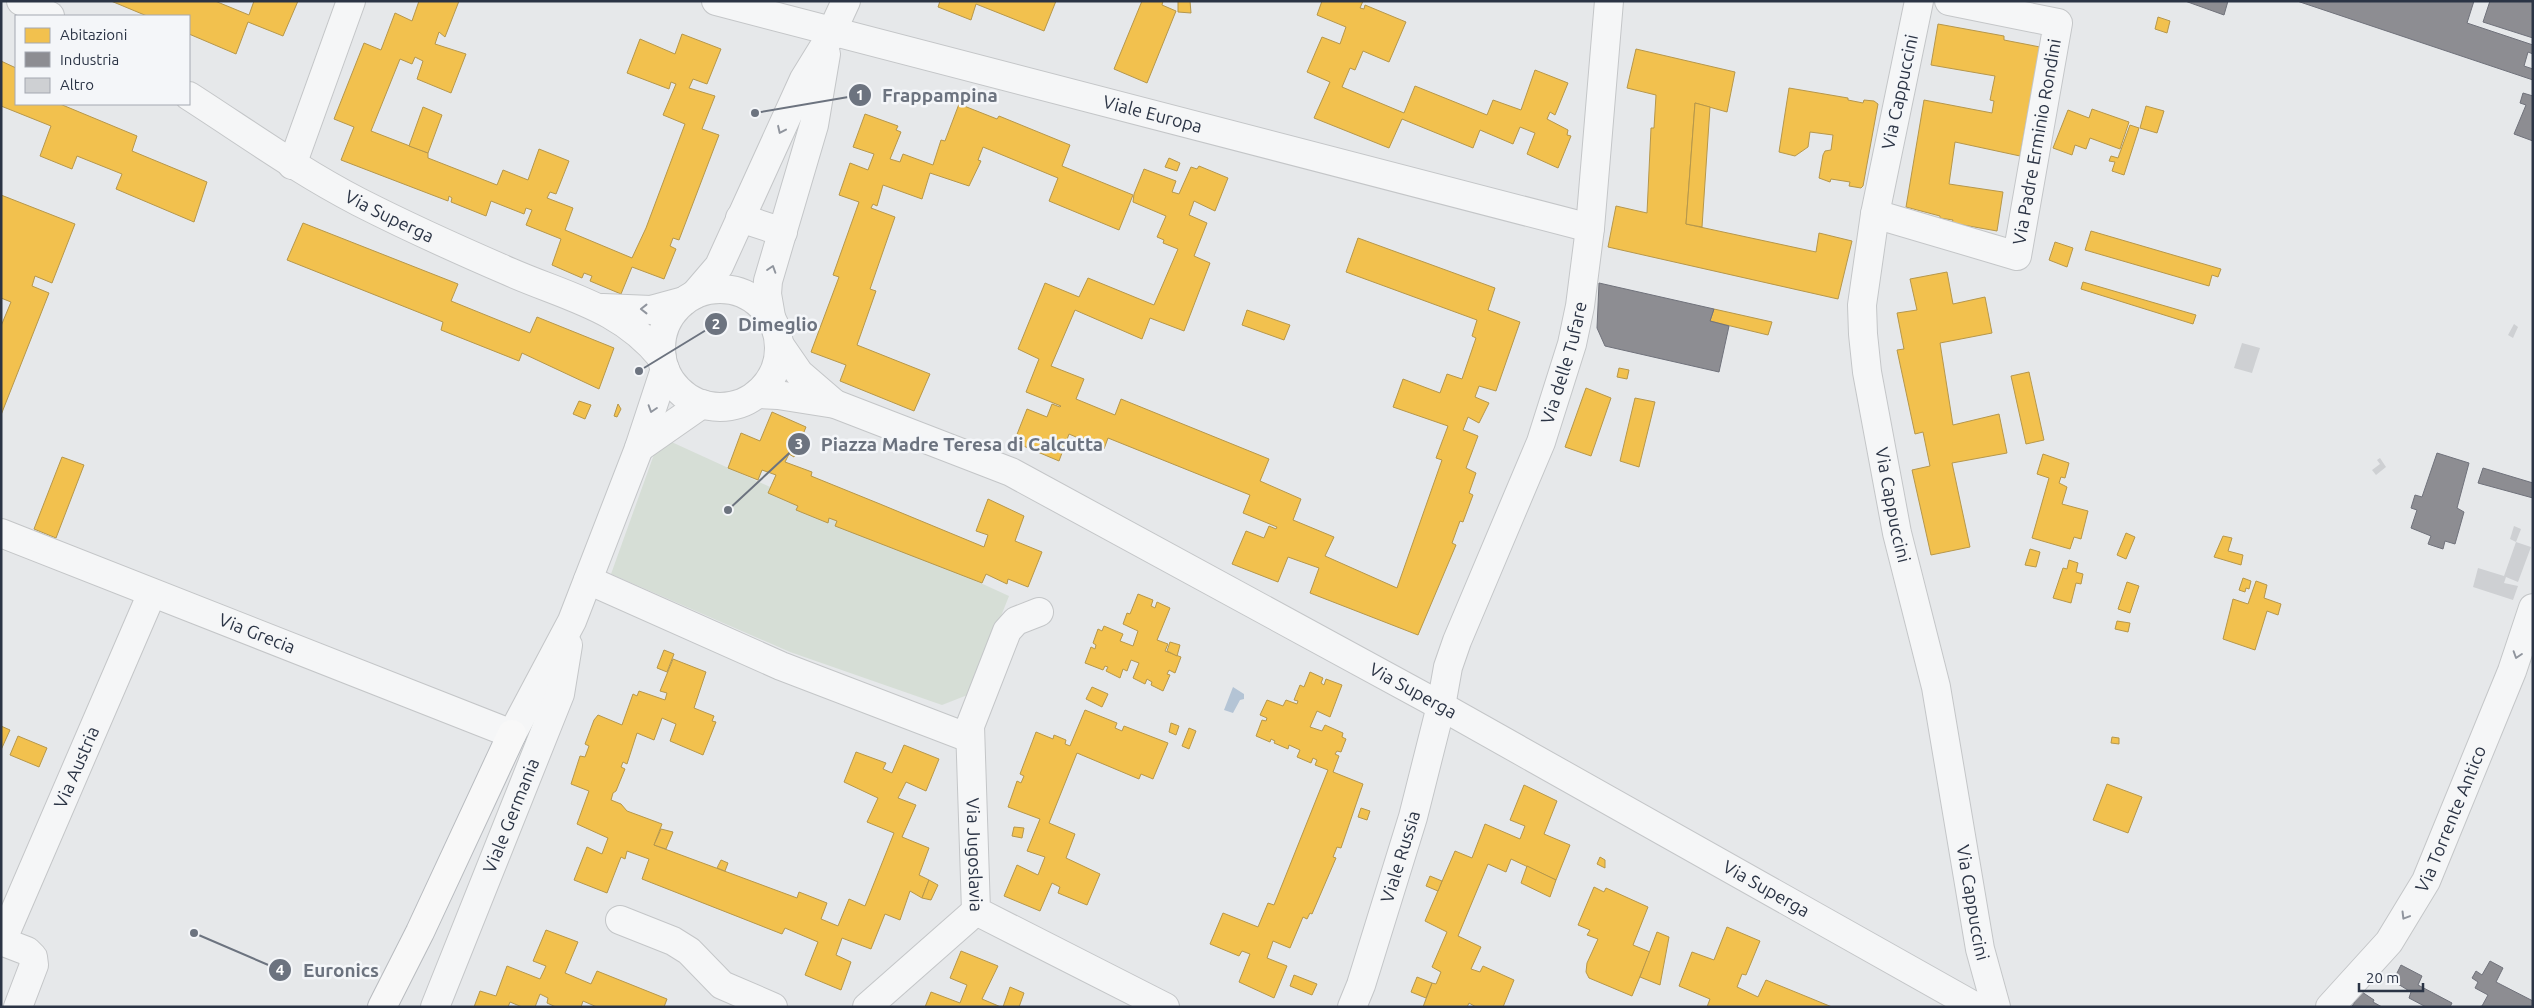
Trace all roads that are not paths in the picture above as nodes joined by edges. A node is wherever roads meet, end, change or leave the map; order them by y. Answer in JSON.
{"nodes":[{"id":1,"x":351,"y":1,"type":"edge"},
{"id":2,"x":716,"y":1,"type":"edge"},
{"id":3,"x":846,"y":1,"type":"edge"},
{"id":4,"x":1609,"y":1,"type":"edge"},
{"id":5,"x":1919,"y":1,"type":"edge"},
{"id":6,"x":1949,"y":1,"type":"edge"},
{"id":7,"x":830,"y":36,"type":"junction"},
{"id":8,"x":190,"y":97,"type":"edge"},
{"id":9,"x":292,"y":165,"type":"junction"},
{"id":10,"x":1875,"y":214,"type":"junction"},
{"id":11,"x":740,"y":218,"type":"junction"},
{"id":12,"x":1590,"y":228,"type":"junction"},
{"id":13,"x":783,"y":232,"type":"junction"},
{"id":14,"x":689,"y":298,"type":"junction"},
{"id":15,"x":603,"y":308,"type":"junction"},
{"id":16,"x":771,"y":317,"type":"junction"},
{"id":17,"x":779,"y":344,"type":"junction"},
{"id":18,"x":663,"y":364,"type":"junction"},
{"id":19,"x":757,"y":394,"type":"junction"},
{"id":20,"x":702,"y":404,"type":"junction"},
{"id":21,"x":835,"y":404,"type":"junction"},
{"id":22,"x":639,"y":448,"type":"junction"},
{"id":23,"x":1,"y":533,"type":"edge"},
{"id":24,"x":588,"y":580,"type":"junction"},
{"id":25,"x":152,"y":593,"type":"junction"},
{"id":26,"x":2533,"y":608,"type":"edge"},
{"id":27,"x":1039,"y":612,"type":"dead end"},
{"id":28,"x":572,"y":621,"type":"junction"},
{"id":29,"x":1441,"y":706,"type":"junction"},
{"id":30,"x":512,"y":734,"type":"junction"},
{"id":31,"x":969,"y":738,"type":"junction"},
{"id":32,"x":976,"y":911,"type":"junction"},
{"id":33,"x":620,"y":920,"type":"dead end"},
{"id":34,"x":420,"y":932,"type":"junction"},
{"id":35,"x":2,"y":941,"type":"edge"},
{"id":36,"x":18,"y":1007,"type":"edge"},
{"id":37,"x":382,"y":1007,"type":"edge"},
{"id":38,"x":402,"y":1007,"type":"edge"},
{"id":39,"x":435,"y":1007,"type":"edge"},
{"id":40,"x":773,"y":1007,"type":"edge"},
{"id":41,"x":867,"y":1007,"type":"edge"},
{"id":42,"x":1164,"y":1007,"type":"edge"},
{"id":43,"x":1352,"y":1007,"type":"edge"},
{"id":44,"x":1976,"y":1007,"type":"edge"},
{"id":45,"x":1996,"y":1007,"type":"edge"},
{"id":46,"x":2330,"y":1007,"type":"edge"}],
"edges":[{"from":1,"to":9,"type":"street"},
{"from":2,"to":7,"type":"street","name":"Viale Europa"},
{"from":3,"to":7,"type":"street"},
{"from":4,"to":12,"type":"street","name":"Via delle Tufare"},
{"from":5,"to":10,"type":"street","name":"Via Cappuccini"},
{"from":6,"to":10,"type":"street","name":"Via Padre Erminio Rondini"},
{"from":7,"to":11,"type":"street","one_way":true},
{"from":7,"to":12,"type":"street","name":"Viale Europa"},
{"from":7,"to":13,"type":"street"},
{"from":8,"to":9,"type":"street","name":"Via Superga"},
{"from":9,"to":15,"type":"street","name":"Via Superga"},
{"from":10,"to":45,"type":"street","name":"Via Cappuccini"},
{"from":11,"to":13,"type":"street"},
{"from":11,"to":14,"type":"street"},
{"from":12,"to":29,"type":"street","name":"Via delle Tufare"},
{"from":16,"to":13,"type":"street","one_way":true},
{"from":14,"to":15,"type":"street","name":"Via Superga","one_way":true},
{"from":14,"to":16,"type":"street"},
{"from":14,"to":18,"type":"street"},
{"from":15,"to":18,"type":"street","name":"Via Superga"},
{"from":16,"to":17,"type":"street"},
{"from":17,"to":19,"type":"street"},
{"from":17,"to":21,"type":"street","name":"Via Superga"},
{"from":18,"to":20,"type":"street"},
{"from":18,"to":22,"type":"street","name":"Viale Germania","one_way":true},
{"from":19,"to":20,"type":"street"},
{"from":19,"to":21,"type":"street","name":"Via Superga"},
{"from":20,"to":22,"type":"street"},
{"from":21,"to":29,"type":"street","name":"Via Superga"},
{"from":22,"to":24,"type":"street","name":"Viale Germania"},
{"from":23,"to":25,"type":"street","name":"Via Grecia"},
{"from":24,"to":28,"type":"street","name":"Viale Germania"},
{"from":24,"to":31,"type":"street"},
{"from":25,"to":30,"type":"street","name":"Via Grecia"},
{"from":25,"to":35,"type":"street","name":"Via Austria"},
{"from":26,"to":46,"type":"street","name":"Via Torrente Antico","one_way":true},
{"from":27,"to":31,"type":"street","name":"Via Jugoslavia"},
{"from":28,"to":30,"type":"street","name":"Viale Germania"},
{"from":28,"to":39,"type":"street","name":"Viale Germania"},
{"from":29,"to":43,"type":"street","name":"Viale Russia"},
{"from":29,"to":44,"type":"street","name":"Via Superga"},
{"from":30,"to":34,"type":"highway"},
{"from":31,"to":32,"type":"street","name":"Via Jugoslavia"},
{"from":32,"to":41,"type":"street"},
{"from":32,"to":42,"type":"street","name":"Via Jugoslavia"},
{"from":33,"to":40,"type":"street"},
{"from":34,"to":37,"type":"highway"},
{"from":34,"to":38,"type":"highway"},
{"from":35,"to":36,"type":"street"}]}
